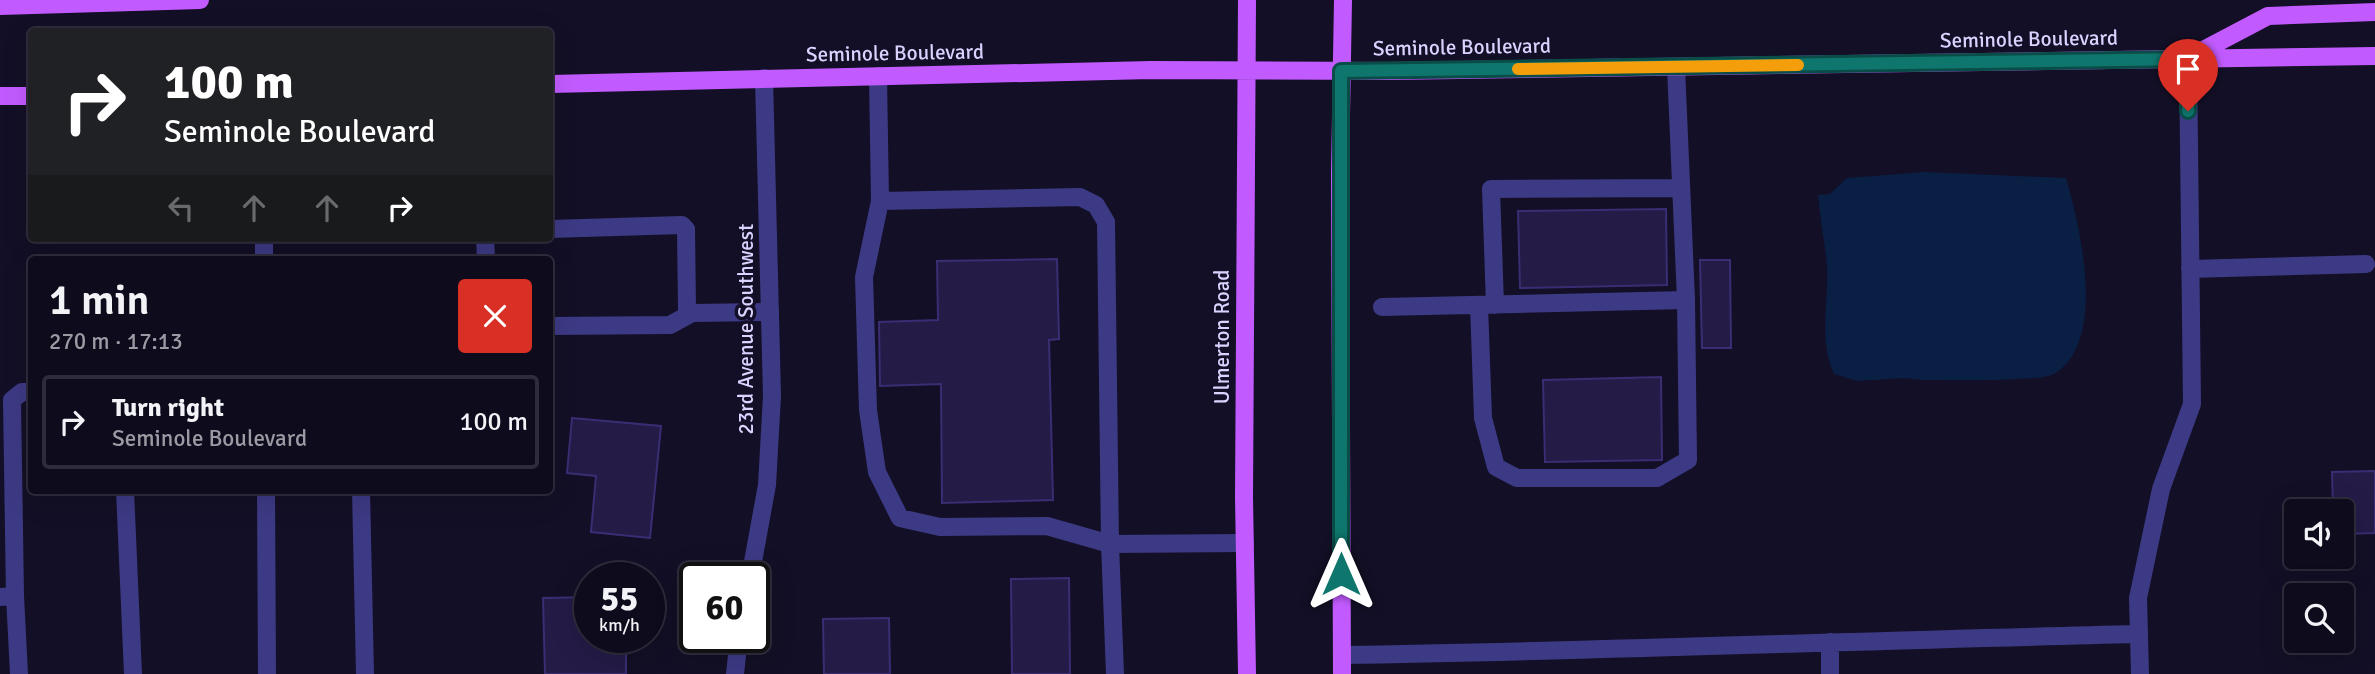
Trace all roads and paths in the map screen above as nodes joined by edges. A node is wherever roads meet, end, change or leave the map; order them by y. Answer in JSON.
{"nodes":[{"id":1,"x":200,"y":0,"type":"edge"},
{"id":2,"x":1247,"y":0,"type":"edge"},
{"id":3,"x":1343,"y":0,"type":"edge"},
{"id":4,"x":0,"y":6,"type":"edge"},
{"id":5,"x":2375,"y":12,"type":"edge"},
{"id":6,"x":2375,"y":55,"type":"edge"},
{"id":7,"x":2188,"y":59,"type":"junction"},
{"id":8,"x":1676,"y":67,"type":"junction"},
{"id":9,"x":1245,"y":70,"type":"junction"},
{"id":10,"x":1341,"y":71,"type":"junction"},
{"id":11,"x":878,"y":76,"type":"junction"},
{"id":12,"x":764,"y":78,"type":"junction"},
{"id":13,"x":553,"y":84,"type":"edge"},
{"id":14,"x":0,"y":96,"type":"edge"},
{"id":15,"x":28,"y":96,"type":"edge"},
{"id":16,"x":1681,"y":187,"type":"junction"},
{"id":17,"x":880,"y":201,"type":"junction"},
{"id":18,"x":553,"y":229,"type":"edge"},
{"id":19,"x":2365,"y":264,"type":"dead end"},
{"id":20,"x":2190,"y":269,"type":"junction"},
{"id":21,"x":1686,"y":300,"type":"junction"},
{"id":22,"x":1487,"y":305,"type":"junction"},
{"id":23,"x":1382,"y":307,"type":"dead end"},
{"id":24,"x":770,"y":312,"type":"junction"},
{"id":25,"x":692,"y":313,"type":"junction"},
{"id":26,"x":553,"y":326,"type":"edge"},
{"id":27,"x":28,"y":392,"type":"edge"},
{"id":28,"x":125,"y":494,"type":"edge"},
{"id":29,"x":266,"y":494,"type":"edge"},
{"id":30,"x":361,"y":494,"type":"edge"},
{"id":31,"x":7,"y":502,"type":"edge"},
{"id":32,"x":1245,"y":542,"type":"junction"},
{"id":33,"x":1110,"y":544,"type":"junction"},
{"id":34,"x":753,"y":562,"type":"edge"},
{"id":35,"x":7,"y":596,"type":"edge"},
{"id":36,"x":2139,"y":634,"type":"junction"},
{"id":37,"x":1830,"y":642,"type":"junction"},
{"id":38,"x":738,"y":653,"type":"edge"},
{"id":39,"x":1342,"y":655,"type":"junction"},
{"id":40,"x":19,"y":674,"type":"edge"},
{"id":41,"x":133,"y":674,"type":"edge"},
{"id":42,"x":267,"y":674,"type":"edge"},
{"id":43,"x":365,"y":674,"type":"edge"},
{"id":44,"x":736,"y":674,"type":"edge"},
{"id":45,"x":1115,"y":674,"type":"edge"},
{"id":46,"x":1247,"y":674,"type":"edge"},
{"id":47,"x":1342,"y":674,"type":"edge"},
{"id":48,"x":1830,"y":674,"type":"edge"},
{"id":49,"x":2140,"y":674,"type":"edge"}],
"edges":[{"from":1,"to":4,"type":"main road"},
{"from":2,"to":9,"type":"main road","name":"Ulmerton Road"},
{"from":3,"to":10,"type":"main road"},
{"from":5,"to":7,"type":"main road"},
{"from":6,"to":7,"type":"main road","name":"Seminole Boulevard"},
{"from":7,"to":8,"type":"main road","name":"Seminole Boulevard"},
{"from":7,"to":20,"type":"street"},
{"from":8,"to":10,"type":"main road","name":"Seminole Boulevard"},
{"from":8,"to":16,"type":"street"},
{"from":9,"to":10,"type":"main road","name":"Seminole Boulevard"},
{"from":9,"to":11,"type":"main road","name":"Seminole Boulevard"},
{"from":9,"to":32,"type":"main road","name":"Ulmerton Road"},
{"from":10,"to":39,"type":"main road"},
{"from":11,"to":12,"type":"main road","name":"Seminole Boulevard"},
{"from":11,"to":17,"type":"street"},
{"from":12,"to":13,"type":"main road","name":"Seminole Boulevard"},
{"from":12,"to":24,"type":"street","name":"23rd Avenue Southwest"},
{"from":14,"to":15,"type":"main road"},
{"from":16,"to":21,"type":"street"},
{"from":16,"to":22,"type":"street"},
{"from":17,"to":33,"type":"street"},
{"from":17,"to":33,"type":"street"},
{"from":18,"to":25,"type":"street"},
{"from":19,"to":20,"type":"street"},
{"from":20,"to":36,"type":"street"},
{"from":21,"to":22,"type":"street"},
{"from":21,"to":22,"type":"street"},
{"from":22,"to":23,"type":"street"},
{"from":24,"to":25,"type":"street"},
{"from":24,"to":34,"type":"street","name":"23rd Avenue Southwest"},
{"from":25,"to":26,"type":"street"},
{"from":27,"to":31,"type":"street"},
{"from":28,"to":41,"type":"street"},
{"from":29,"to":42,"type":"street"},
{"from":30,"to":43,"type":"street"},
{"from":31,"to":35,"type":"street"},
{"from":32,"to":33,"type":"street"},
{"from":32,"to":46,"type":"main road","name":"Ulmerton Road"},
{"from":33,"to":45,"type":"street"},
{"from":35,"to":40,"type":"street"},
{"from":36,"to":37,"type":"street"},
{"from":36,"to":49,"type":"street"},
{"from":37,"to":39,"type":"street"},
{"from":37,"to":48,"type":"street"},
{"from":38,"to":44,"type":"street"},
{"from":39,"to":47,"type":"main road"}]}
